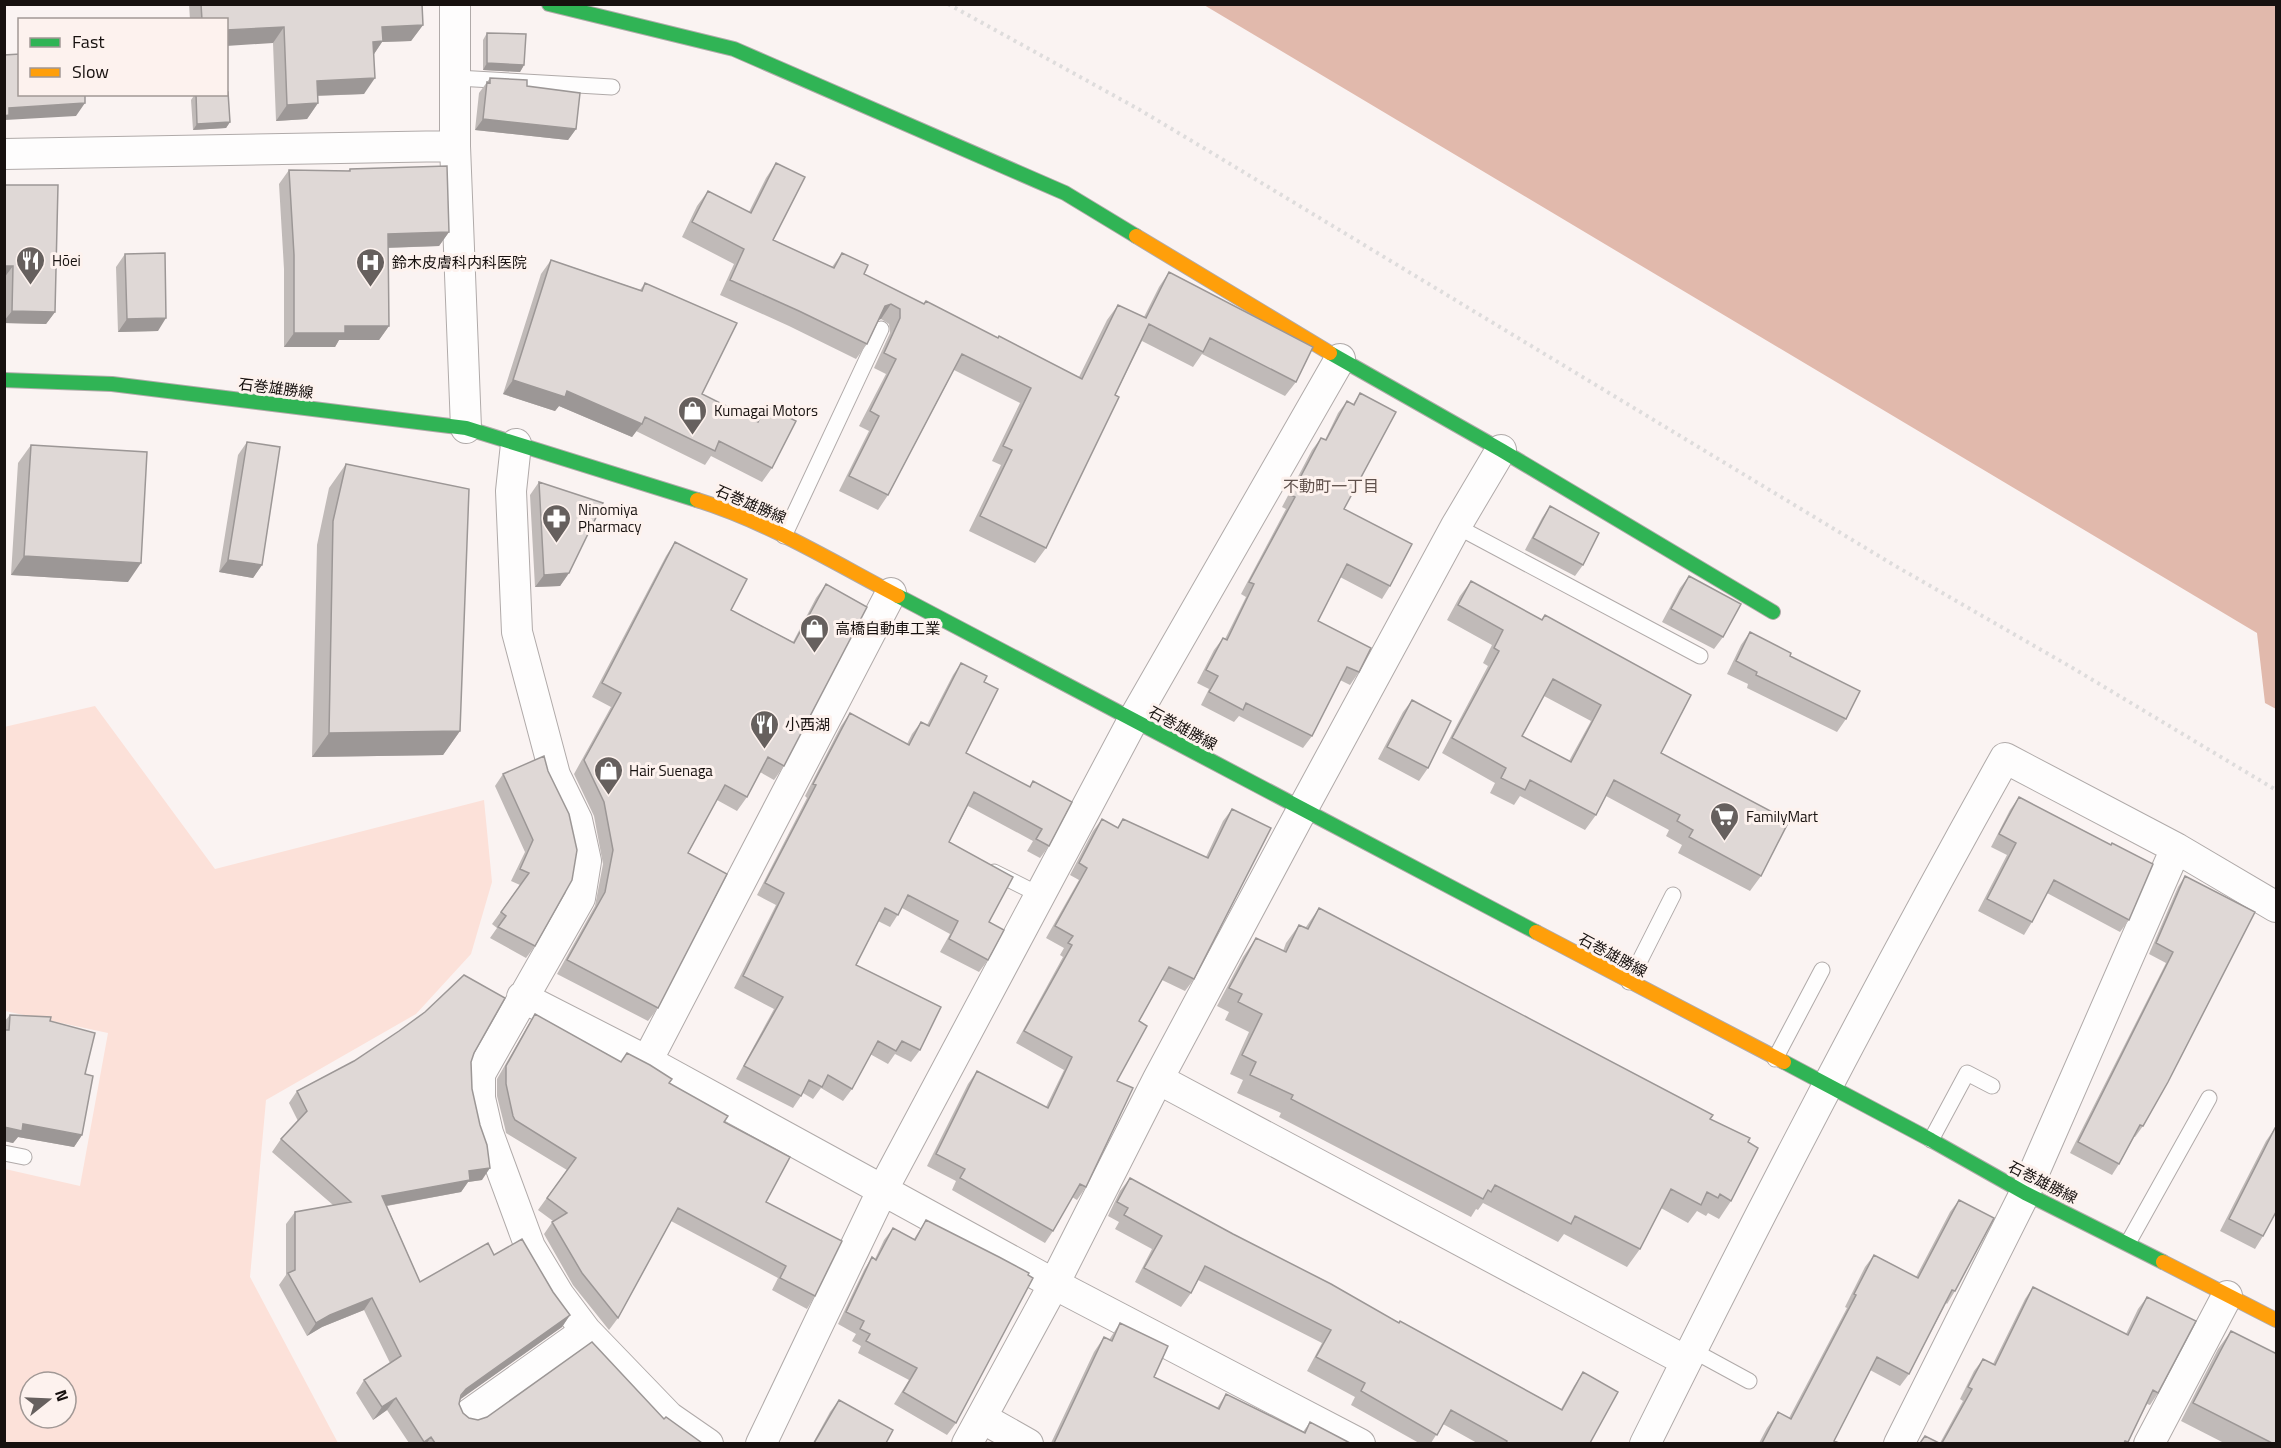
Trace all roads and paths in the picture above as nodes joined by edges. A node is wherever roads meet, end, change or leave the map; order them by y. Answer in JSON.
{"nodes":[{"id":1,"x":455,"y":4,"type":"edge"},
{"id":2,"x":549,"y":4,"type":"edge"},
{"id":3,"x":948,"y":4,"type":"edge"},
{"id":4,"x":457,"y":78,"type":"junction"},
{"id":5,"x":612,"y":87,"type":"dead end"},
{"id":6,"x":455,"y":146,"type":"junction"},
{"id":7,"x":4,"y":154,"type":"edge"},
{"id":8,"x":881,"y":329,"type":"edge"},
{"id":9,"x":1340,"y":359,"type":"junction"},
{"id":10,"x":4,"y":380,"type":"edge"},
{"id":11,"x":466,"y":428,"type":"junction"},
{"id":12,"x":516,"y":444,"type":"junction"},
{"id":13,"x":1502,"y":450,"type":"junction"},
{"id":14,"x":1456,"y":526,"type":"junction"},
{"id":15,"x":784,"y":536,"type":"junction"},
{"id":16,"x":891,"y":593,"type":"junction"},
{"id":17,"x":1773,"y":612,"type":"dead end"},
{"id":18,"x":1700,"y":656,"type":"dead end"},
{"id":19,"x":1133,"y":720,"type":"junction"},
{"id":20,"x":2277,"y":790,"type":"edge"},
{"id":21,"x":1302,"y":810,"type":"junction"},
{"id":22,"x":2176,"y":848,"type":"junction"},
{"id":23,"x":979,"y":865,"type":"edge"},
{"id":24,"x":1040,"y":895,"type":"junction"},
{"id":25,"x":1673,"y":895,"type":"dead end"},
{"id":26,"x":2277,"y":907,"type":"edge"},
{"id":27,"x":1822,"y":970,"type":"dead end"},
{"id":28,"x":1629,"y":982,"type":"junction"},
{"id":29,"x":522,"y":997,"type":"junction"},
{"id":30,"x":1775,"y":1059,"type":"junction"},
{"id":31,"x":646,"y":1061,"type":"junction"},
{"id":32,"x":1158,"y":1079,"type":"junction"},
{"id":33,"x":1827,"y":1086,"type":"junction"},
{"id":34,"x":1992,"y":1086,"type":"dead end"},
{"id":35,"x":2208,"y":1098,"type":"dead end"},
{"id":36,"x":1931,"y":1140,"type":"junction"},
{"id":37,"x":4,"y":1153,"type":"edge"},
{"id":38,"x":24,"y":1157,"type":"dead end"},
{"id":39,"x":882,"y":1191,"type":"junction"},
{"id":40,"x":2025,"y":1193,"type":"junction"},
{"id":41,"x":2128,"y":1243,"type":"junction"},
{"id":42,"x":1054,"y":1284,"type":"junction"},
{"id":43,"x":2227,"y":1296,"type":"junction"},
{"id":44,"x":2277,"y":1320,"type":"edge"},
{"id":45,"x":586,"y":1331,"type":"junction"},
{"id":46,"x":1689,"y":1355,"type":"junction"},
{"id":47,"x":1749,"y":1381,"type":"dead end"},
{"id":48,"x":468,"y":1415,"type":"edge"},
{"id":49,"x":982,"y":1418,"type":"junction"},
{"id":50,"x":708,"y":1443,"type":"edge"},
{"id":51,"x":761,"y":1443,"type":"edge"},
{"id":52,"x":967,"y":1443,"type":"edge"},
{"id":53,"x":1028,"y":1443,"type":"edge"},
{"id":54,"x":1360,"y":1443,"type":"edge"},
{"id":55,"x":1645,"y":1443,"type":"edge"},
{"id":56,"x":1899,"y":1443,"type":"edge"},
{"id":57,"x":2149,"y":1443,"type":"edge"}],
"edges":[{"from":1,"to":4,"type":"street"},
{"from":2,"to":9,"type":"main road"},
{"from":3,"to":20,"type":"path"},
{"from":4,"to":5,"type":"lane"},
{"from":4,"to":6,"type":"street"},
{"from":6,"to":7,"type":"street"},
{"from":6,"to":11,"type":"street"},
{"from":8,"to":15,"type":"lane"},
{"from":9,"to":13,"type":"main road"},
{"from":9,"to":19,"type":"street"},
{"from":10,"to":11,"type":"main road","name":"石巻雄勝線"},
{"from":11,"to":12,"type":"main road","name":"石巻雄勝線"},
{"from":12,"to":15,"type":"main road","name":"石巻雄勝線"},
{"from":12,"to":29,"type":"street"},
{"from":13,"to":14,"type":"street"},
{"from":13,"to":17,"type":"main road"},
{"from":14,"to":18,"type":"lane"},
{"from":14,"to":21,"type":"street"},
{"from":15,"to":16,"type":"main road","name":"石巻雄勝線"},
{"from":16,"to":19,"type":"main road","name":"石巻雄勝線"},
{"from":16,"to":31,"type":"street"},
{"from":19,"to":21,"type":"main road","name":"石巻雄勝線"},
{"from":19,"to":24,"type":"street"},
{"from":21,"to":28,"type":"main road","name":"石巻雄勝線"},
{"from":21,"to":32,"type":"street"},
{"from":22,"to":26,"type":"street"},
{"from":22,"to":33,"type":"street"},
{"from":22,"to":40,"type":"street"},
{"from":23,"to":24,"type":"lane"},
{"from":24,"to":39,"type":"street"},
{"from":25,"to":28,"type":"lane"},
{"from":27,"to":30,"type":"lane"},
{"from":28,"to":30,"type":"main road","name":"石巻雄勝線"},
{"from":29,"to":31,"type":"street"},
{"from":29,"to":45,"type":"street"},
{"from":30,"to":33,"type":"main road","name":"石巻雄勝線"},
{"from":31,"to":39,"type":"street"},
{"from":32,"to":42,"type":"street"},
{"from":32,"to":46,"type":"street"},
{"from":33,"to":36,"type":"main road","name":"石巻雄勝線"},
{"from":33,"to":46,"type":"street"},
{"from":34,"to":36,"type":"lane"},
{"from":35,"to":41,"type":"lane"},
{"from":36,"to":40,"type":"main road","name":"石巻雄勝線"},
{"from":37,"to":38,"type":"lane"},
{"from":39,"to":42,"type":"street"},
{"from":39,"to":51,"type":"street"},
{"from":40,"to":41,"type":"main road","name":"石巻雄勝線"},
{"from":40,"to":56,"type":"street"},
{"from":41,"to":43,"type":"main road","name":"石巻雄勝線"},
{"from":42,"to":49,"type":"street"},
{"from":42,"to":54,"type":"street"},
{"from":43,"to":44,"type":"main road","name":"石巻雄勝線"},
{"from":43,"to":57,"type":"street"},
{"from":45,"to":48,"type":"street"},
{"from":45,"to":50,"type":"street"},
{"from":46,"to":47,"type":"lane"},
{"from":46,"to":55,"type":"street"},
{"from":49,"to":52,"type":"street"},
{"from":49,"to":53,"type":"street"}]}
